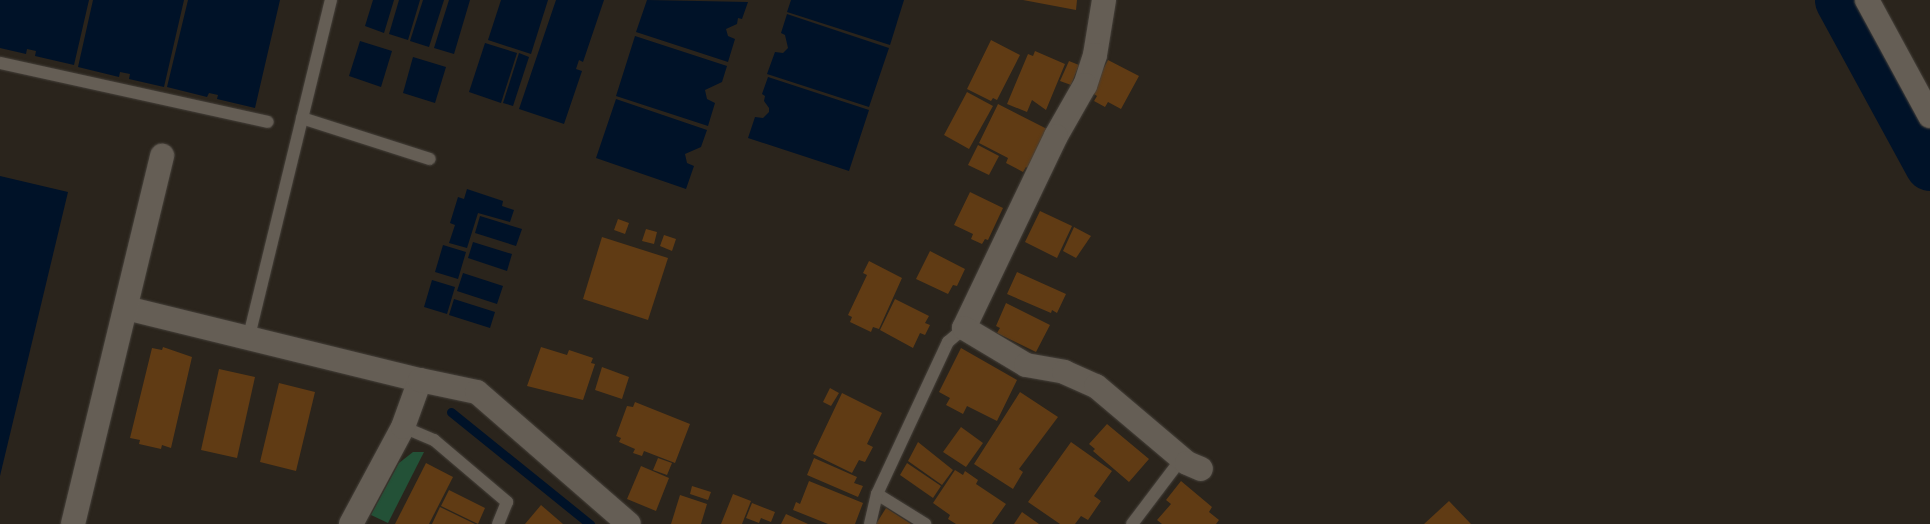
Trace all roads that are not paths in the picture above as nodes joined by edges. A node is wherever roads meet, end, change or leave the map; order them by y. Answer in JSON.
{"nodes":[{"id":1,"x":331,"y":0,"type":"edge"},
{"id":2,"x":1104,"y":0,"type":"edge"},
{"id":3,"x":1867,"y":0,"type":"edge"},
{"id":4,"x":0,"y":63,"type":"edge"},
{"id":5,"x":1930,"y":116,"type":"edge"},
{"id":6,"x":302,"y":118,"type":"junction"},
{"id":7,"x":268,"y":122,"type":"dead end"},
{"id":8,"x":162,"y":156,"type":"dead end"},
{"id":9,"x":430,"y":159,"type":"dead end"},
{"id":10,"x":126,"y":308,"type":"junction"},
{"id":11,"x":964,"y":328,"type":"junction"},
{"id":12,"x":249,"y":336,"type":"junction"},
{"id":13,"x":420,"y":380,"type":"junction"},
{"id":14,"x":403,"y":427,"type":"junction"},
{"id":15,"x":1191,"y":464,"type":"joint"},
{"id":16,"x":877,"y":494,"type":"junction"},
{"id":17,"x":73,"y":524,"type":"edge"},
{"id":18,"x":351,"y":524,"type":"edge"},
{"id":19,"x":498,"y":524,"type":"edge"},
{"id":20,"x":629,"y":524,"type":"edge"},
{"id":21,"x":870,"y":524,"type":"edge"},
{"id":22,"x":925,"y":524,"type":"edge"},
{"id":23,"x":1132,"y":524,"type":"edge"}],
"edges":[{"from":1,"to":6,"type":"lane"},
{"from":2,"to":11,"type":"street"},
{"from":3,"to":5,"type":"street"},
{"from":4,"to":7,"type":"lane"},
{"from":6,"to":9,"type":"lane"},
{"from":6,"to":12,"type":"lane"},
{"from":8,"to":10,"type":"street"},
{"from":10,"to":12,"type":"street"},
{"from":10,"to":17,"type":"street"},
{"from":11,"to":15,"type":"street"},
{"from":11,"to":16,"type":"lane"},
{"from":12,"to":13,"type":"street"},
{"from":13,"to":14,"type":"street"},
{"from":13,"to":20,"type":"street"},
{"from":14,"to":18,"type":"street"},
{"from":14,"to":19,"type":"lane"},
{"from":15,"to":23,"type":"lane"},
{"from":16,"to":21,"type":"lane"},
{"from":16,"to":22,"type":"lane"}]}
